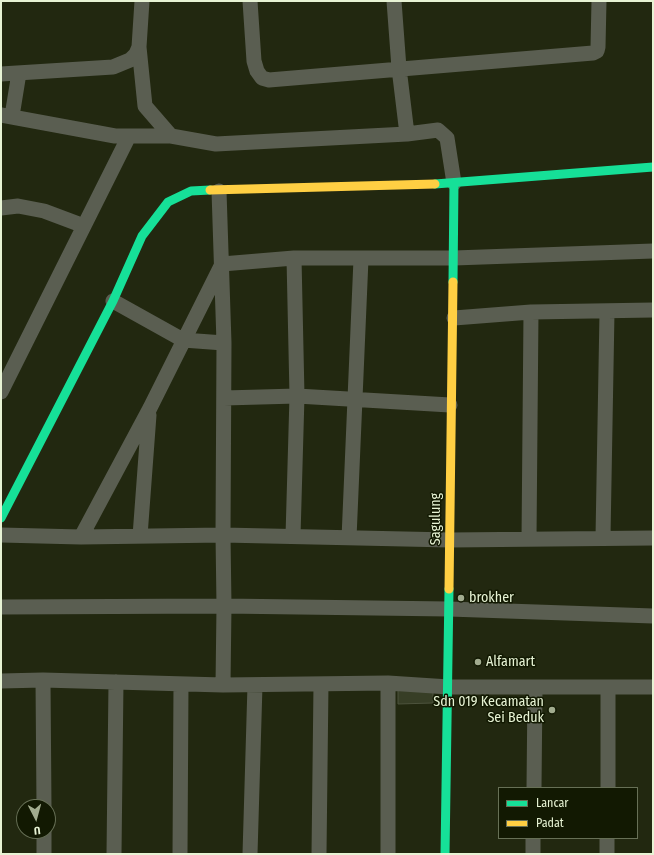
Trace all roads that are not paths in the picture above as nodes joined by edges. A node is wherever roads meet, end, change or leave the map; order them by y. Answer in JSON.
{"nodes":[{"id":1,"x":142,"y":1,"type":"edge"},
{"id":2,"x":250,"y":1,"type":"edge"},
{"id":3,"x":394,"y":1,"type":"edge"},
{"id":4,"x":599,"y":1,"type":"edge"},
{"id":5,"x":139,"y":47,"type":"junction"},
{"id":6,"x":398,"y":68,"type":"junction"},
{"id":7,"x":19,"y":73,"type":"junction"},
{"id":8,"x":1,"y":74,"type":"edge"},
{"id":9,"x":6,"y":115,"type":"edge"},
{"id":10,"x":407,"y":134,"type":"junction"},
{"id":11,"x":129,"y":136,"type":"junction"},
{"id":12,"x":171,"y":136,"type":"junction"},
{"id":13,"x":653,"y":167,"type":"edge"},
{"id":14,"x":454,"y":183,"type":"junction"},
{"id":15,"x":219,"y":191,"type":"junction"},
{"id":16,"x":1,"y":208,"type":"edge"},
{"id":17,"x":84,"y":226,"type":"junction"},
{"id":18,"x":653,"y":251,"type":"edge"},
{"id":19,"x":294,"y":258,"type":"junction"},
{"id":20,"x":454,"y":258,"type":"junction"},
{"id":21,"x":361,"y":259,"type":"junction"},
{"id":22,"x":222,"y":264,"type":"junction"},
{"id":23,"x":113,"y":301,"type":"junction"},
{"id":24,"x":653,"y":310,"type":"edge"},
{"id":25,"x":531,"y":312,"type":"junction"},
{"id":26,"x":607,"y":312,"type":"junction"},
{"id":27,"x":454,"y":318,"type":"junction"},
{"id":28,"x":183,"y":340,"type":"junction"},
{"id":29,"x":224,"y":343,"type":"junction"},
{"id":30,"x":1,"y":392,"type":"edge"},
{"id":31,"x":297,"y":396,"type":"junction"},
{"id":32,"x":224,"y":398,"type":"junction"},
{"id":33,"x":354,"y":398,"type":"junction"},
{"id":34,"x":450,"y":405,"type":"junction"},
{"id":35,"x":150,"y":408,"type":"junction"},
{"id":36,"x":1,"y":518,"type":"edge"},
{"id":37,"x":1,"y":535,"type":"edge"},
{"id":38,"x":223,"y":535,"type":"junction"},
{"id":39,"x":140,"y":536,"type":"junction"},
{"id":40,"x":293,"y":536,"type":"junction"},
{"id":41,"x":81,"y":537,"type":"junction"},
{"id":42,"x":603,"y":537,"type":"junction"},
{"id":43,"x":349,"y":538,"type":"junction"},
{"id":44,"x":653,"y":538,"type":"edge"},
{"id":45,"x":529,"y":539,"type":"junction"},
{"id":46,"x":450,"y":540,"type":"junction"},
{"id":47,"x":224,"y":606,"type":"junction"},
{"id":48,"x":1,"y":607,"type":"edge"},
{"id":49,"x":450,"y":609,"type":"junction"},
{"id":50,"x":653,"y":616,"type":"edge"},
{"id":51,"x":43,"y":680,"type":"junction"},
{"id":52,"x":1,"y":681,"type":"edge"},
{"id":53,"x":116,"y":682,"type":"junction"},
{"id":54,"x":388,"y":683,"type":"junction"},
{"id":55,"x":181,"y":684,"type":"junction"},
{"id":56,"x":321,"y":684,"type":"junction"},
{"id":57,"x":255,"y":685,"type":"junction"},
{"id":58,"x":223,"y":686,"type":"junction"},
{"id":59,"x":448,"y":687,"type":"junction"},
{"id":60,"x":653,"y":687,"type":"edge"},
{"id":61,"x":535,"y":688,"type":"junction"},
{"id":62,"x":608,"y":688,"type":"junction"},
{"id":63,"x":534,"y":787,"type":"edge"},
{"id":64,"x":608,"y":787,"type":"edge"},
{"id":65,"x":44,"y":799,"type":"edge"},
{"id":66,"x":44,"y":839,"type":"edge"},
{"id":67,"x":534,"y":839,"type":"edge"},
{"id":68,"x":607,"y":839,"type":"edge"},
{"id":69,"x":44,"y":854,"type":"edge"},
{"id":70,"x":114,"y":854,"type":"edge"},
{"id":71,"x":180,"y":854,"type":"edge"},
{"id":72,"x":250,"y":854,"type":"edge"},
{"id":73,"x":319,"y":854,"type":"edge"},
{"id":74,"x":388,"y":854,"type":"edge"},
{"id":75,"x":445,"y":854,"type":"edge"},
{"id":76,"x":533,"y":854,"type":"edge"},
{"id":77,"x":607,"y":854,"type":"edge"}],
"edges":[{"from":1,"to":5,"type":"street"},
{"from":2,"to":6,"type":"street"},
{"from":3,"to":6,"type":"street"},
{"from":4,"to":6,"type":"street"},
{"from":5,"to":7,"type":"street"},
{"from":5,"to":12,"type":"street"},
{"from":6,"to":10,"type":"street"},
{"from":7,"to":8,"type":"street"},
{"from":7,"to":9,"type":"street"},
{"from":9,"to":11,"type":"street"},
{"from":10,"to":12,"type":"street"},
{"from":10,"to":14,"type":"street"},
{"from":11,"to":12,"type":"street"},
{"from":11,"to":17,"type":"street"},
{"from":13,"to":14,"type":"street"},
{"from":14,"to":15,"type":"street"},
{"from":14,"to":20,"type":"street","name":"Sagulung"},
{"from":15,"to":22,"type":"street"},
{"from":15,"to":23,"type":"street"},
{"from":16,"to":17,"type":"street"},
{"from":17,"to":30,"type":"street"},
{"from":18,"to":20,"type":"street"},
{"from":19,"to":21,"type":"street"},
{"from":19,"to":22,"type":"street"},
{"from":19,"to":31,"type":"street"},
{"from":20,"to":21,"type":"street"},
{"from":20,"to":27,"type":"street","name":"Sagulung"},
{"from":21,"to":33,"type":"street"},
{"from":22,"to":28,"type":"street"},
{"from":22,"to":29,"type":"street"},
{"from":23,"to":28,"type":"street"},
{"from":23,"to":36,"type":"street"},
{"from":24,"to":26,"type":"street"},
{"from":25,"to":26,"type":"street"},
{"from":25,"to":27,"type":"street"},
{"from":25,"to":45,"type":"street"},
{"from":26,"to":42,"type":"street"},
{"from":27,"to":34,"type":"street","name":"Sagulung"},
{"from":28,"to":29,"type":"street"},
{"from":28,"to":35,"type":"street"},
{"from":29,"to":32,"type":"street"},
{"from":31,"to":32,"type":"street"},
{"from":31,"to":33,"type":"street"},
{"from":31,"to":40,"type":"street"},
{"from":32,"to":38,"type":"street"},
{"from":33,"to":34,"type":"street"},
{"from":33,"to":43,"type":"street"},
{"from":34,"to":46,"type":"street","name":"Sagulung"},
{"from":35,"to":39,"type":"street"},
{"from":35,"to":41,"type":"street"},
{"from":37,"to":41,"type":"street"},
{"from":38,"to":39,"type":"street"},
{"from":38,"to":40,"type":"street"},
{"from":38,"to":47,"type":"street"},
{"from":39,"to":41,"type":"street"},
{"from":40,"to":43,"type":"street"},
{"from":42,"to":44,"type":"street"},
{"from":42,"to":45,"type":"street"},
{"from":43,"to":46,"type":"street"},
{"from":45,"to":46,"type":"street"},
{"from":46,"to":49,"type":"street","name":"Sagulung"},
{"from":47,"to":48,"type":"street"},
{"from":47,"to":49,"type":"street"},
{"from":47,"to":58,"type":"street"},
{"from":49,"to":50,"type":"street"},
{"from":49,"to":59,"type":"street","name":"Sagulung"},
{"from":51,"to":52,"type":"street"},
{"from":51,"to":53,"type":"street"},
{"from":51,"to":65,"type":"street"},
{"from":53,"to":55,"type":"street"},
{"from":53,"to":70,"type":"street"},
{"from":54,"to":56,"type":"street"},
{"from":54,"to":59,"type":"street"},
{"from":54,"to":74,"type":"street"},
{"from":55,"to":58,"type":"street"},
{"from":55,"to":71,"type":"street"},
{"from":56,"to":57,"type":"street"},
{"from":56,"to":73,"type":"street"},
{"from":57,"to":58,"type":"street"},
{"from":57,"to":72,"type":"street"},
{"from":59,"to":61,"type":"street"},
{"from":59,"to":75,"type":"street","name":"Sagulung"},
{"from":60,"to":62,"type":"street"},
{"from":61,"to":62,"type":"street"},
{"from":61,"to":63,"type":"street"},
{"from":62,"to":64,"type":"street"},
{"from":66,"to":69,"type":"street"},
{"from":67,"to":76,"type":"street"},
{"from":68,"to":77,"type":"street"}]}
